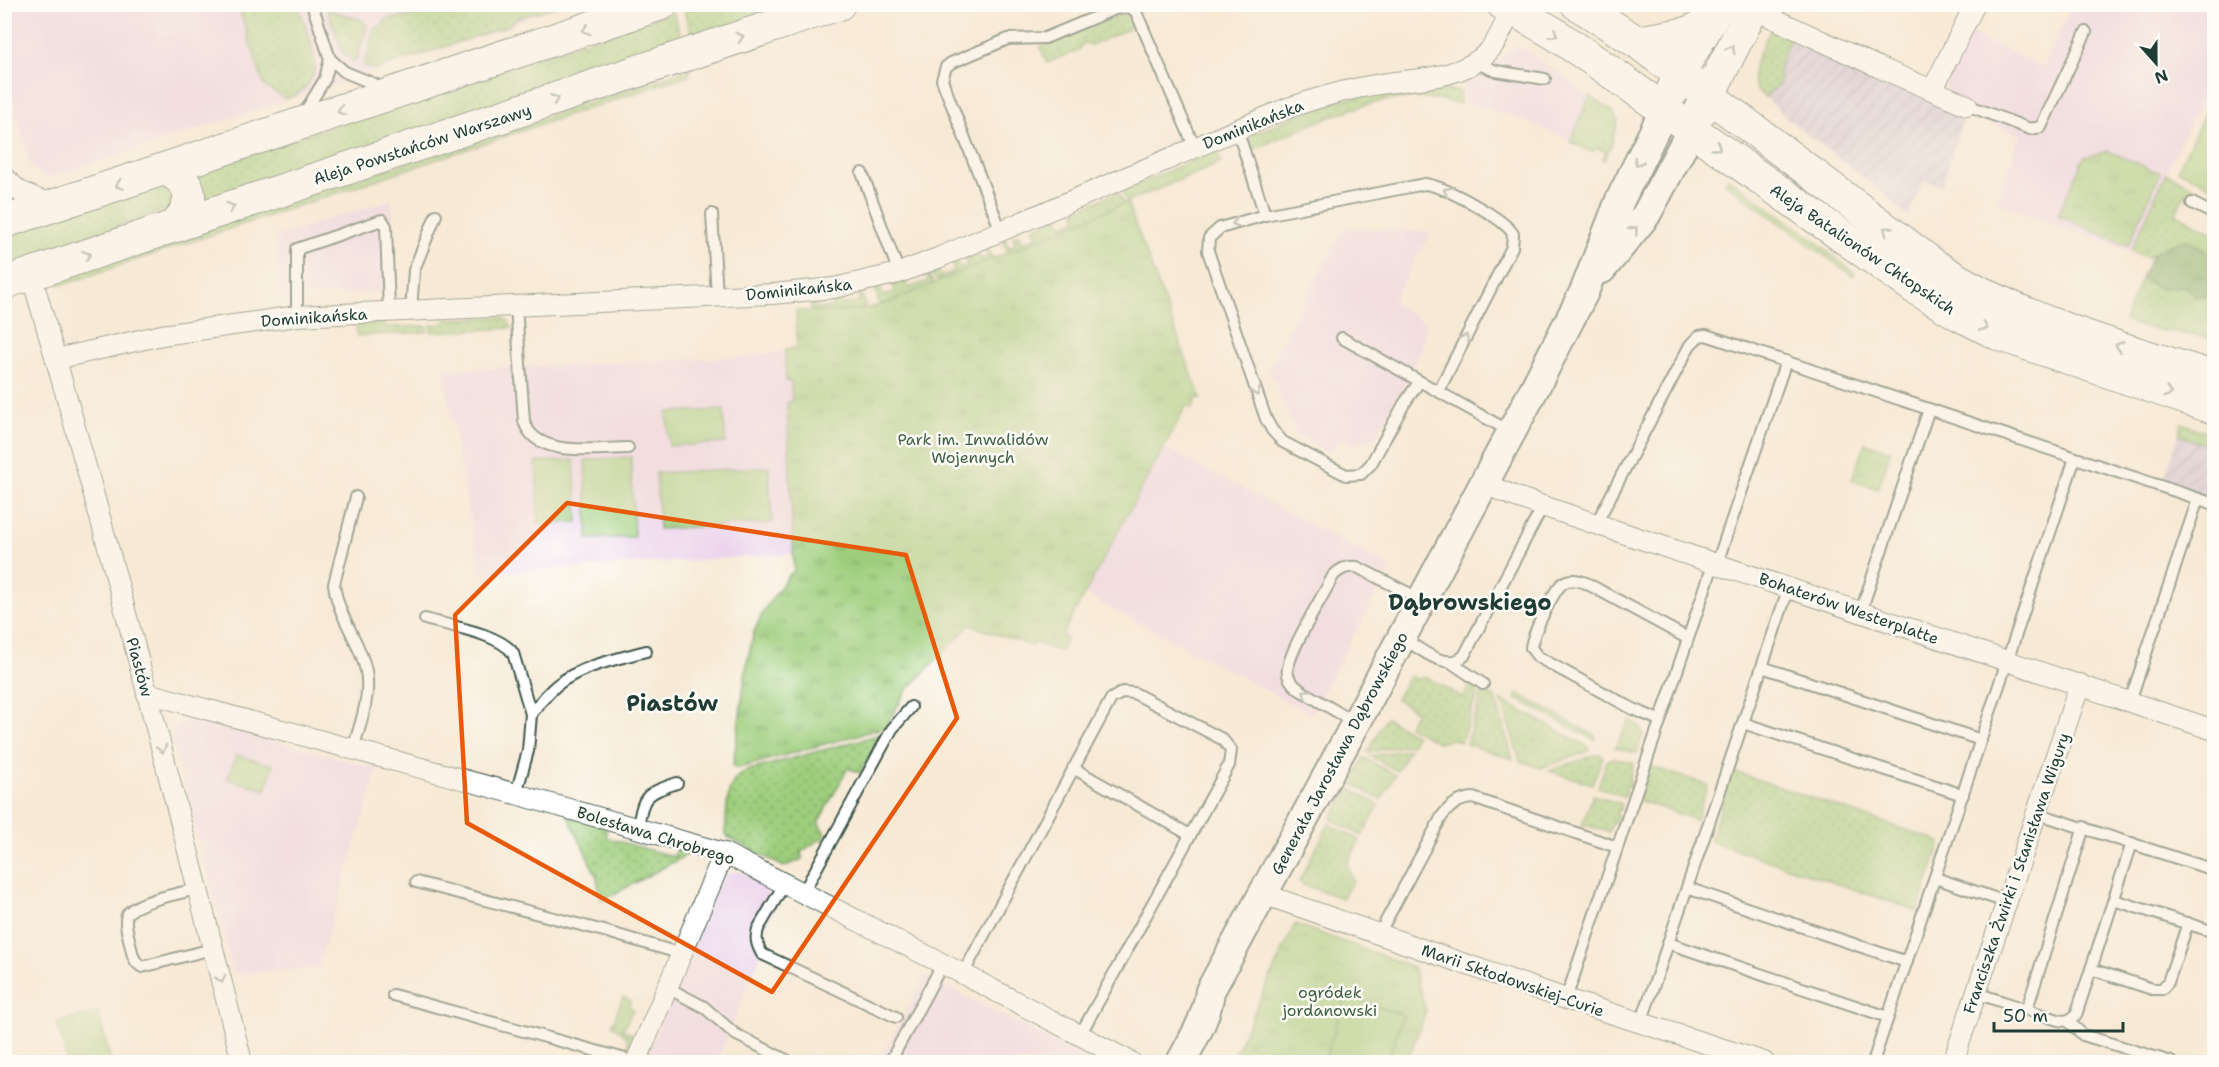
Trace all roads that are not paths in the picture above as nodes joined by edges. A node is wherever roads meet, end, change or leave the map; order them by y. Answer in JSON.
{"nodes":[{"id":1,"x":312,"y":4,"type":"edge"},
{"id":2,"x":662,"y":4,"type":"edge"},
{"id":3,"x":839,"y":4,"type":"edge"},
{"id":4,"x":1576,"y":4,"type":"edge"},
{"id":5,"x":1975,"y":4,"type":"edge"},
{"id":6,"x":1508,"y":7,"type":"edge"},
{"id":7,"x":1754,"y":7,"type":"edge"},
{"id":8,"x":1714,"y":13,"type":"edge"},
{"id":9,"x":2086,"y":32,"type":"dead end"},
{"id":10,"x":1636,"y":42,"type":"junction"},
{"id":11,"x":330,"y":59,"type":"junction"},
{"id":12,"x":1474,"y":62,"type":"junction"},
{"id":13,"x":1680,"y":74,"type":"junction"},
{"id":14,"x":1545,"y":79,"type":"dead end"},
{"id":15,"x":1932,"y":89,"type":"junction"},
{"id":16,"x":395,"y":93,"type":"junction"},
{"id":17,"x":1708,"y":95,"type":"junction"},
{"id":18,"x":1967,"y":105,"type":"joint"},
{"id":19,"x":1665,"y":110,"type":"junction"},
{"id":20,"x":296,"y":125,"type":"junction"},
{"id":21,"x":1237,"y":129,"type":"junction"},
{"id":22,"x":1692,"y":129,"type":"junction"},
{"id":23,"x":1195,"y":148,"type":"junction"},
{"id":24,"x":166,"y":169,"type":"junction"},
{"id":25,"x":862,"y":173,"type":"dead end"},
{"id":26,"x":4,"y":177,"type":"edge"},
{"id":27,"x":2192,"y":203,"type":"dead end"},
{"id":28,"x":54,"y":206,"type":"junction"},
{"id":29,"x":712,"y":213,"type":"dead end"},
{"id":30,"x":2214,"y":214,"type":"edge"},
{"id":31,"x":436,"y":215,"type":"dead end"},
{"id":32,"x":1265,"y":215,"type":"junction"},
{"id":33,"x":4,"y":222,"type":"edge"},
{"id":34,"x":176,"y":226,"type":"junction"},
{"id":35,"x":1001,"y":231,"type":"junction"},
{"id":36,"x":899,"y":273,"type":"junction"},
{"id":37,"x":18,"y":278,"type":"edge"},
{"id":38,"x":1584,"y":292,"type":"junction"},
{"id":39,"x":717,"y":296,"type":"junction"},
{"id":40,"x":516,"y":306,"type":"junction"},
{"id":41,"x":390,"y":311,"type":"junction"},
{"id":42,"x":411,"y":311,"type":"junction"},
{"id":43,"x":297,"y":316,"type":"junction"},
{"id":44,"x":1342,"y":338,"type":"dead end"},
{"id":45,"x":56,"y":359,"type":"junction"},
{"id":46,"x":1786,"y":361,"type":"junction"},
{"id":47,"x":2214,"y":377,"type":"edge"},
{"id":48,"x":1419,"y":382,"type":"junction"},
{"id":49,"x":1438,"y":390,"type":"junction"},
{"id":50,"x":2214,"y":408,"type":"edge"},
{"id":51,"x":1929,"y":409,"type":"junction"},
{"id":52,"x":1512,"y":432,"type":"junction"},
{"id":53,"x":628,"y":448,"type":"dead end"},
{"id":54,"x":2075,"y":458,"type":"junction"},
{"id":55,"x":1485,"y":483,"type":"junction"},
{"id":56,"x":356,"y":497,"type":"dead end"},
{"id":57,"x":2198,"y":499,"type":"junction"},
{"id":58,"x":2214,"y":504,"type":"edge"},
{"id":59,"x":1543,"y":506,"type":"junction"},
{"id":60,"x":1596,"y":524,"type":"junction"},
{"id":61,"x":1715,"y":562,"type":"junction"},
{"id":62,"x":1789,"y":587,"type":"junction"},
{"id":63,"x":1422,"y":601,"type":"junction"},
{"id":64,"x":1861,"y":611,"type":"junction"},
{"id":65,"x":425,"y":619,"type":"dead end"},
{"id":66,"x":1401,"y":637,"type":"junction"},
{"id":67,"x":1687,"y":638,"type":"junction"},
{"id":68,"x":646,"y":651,"type":"dead end"},
{"id":69,"x":2008,"y":661,"type":"junction"},
{"id":70,"x":1452,"y":663,"type":"junction"},
{"id":71,"x":1762,"y":667,"type":"junction"},
{"id":72,"x":1483,"y":684,"type":"dead end"},
{"id":73,"x":2080,"y":684,"type":"junction"},
{"id":74,"x":147,"y":693,"type":"junction"},
{"id":75,"x":2130,"y":701,"type":"junction"},
{"id":76,"x":911,"y":707,"type":"dead end"},
{"id":77,"x":531,"y":714,"type":"junction"},
{"id":78,"x":1659,"y":720,"type":"junction"},
{"id":79,"x":1356,"y":723,"type":"junction"},
{"id":80,"x":1743,"y":723,"type":"junction"},
{"id":81,"x":2214,"y":730,"type":"edge"},
{"id":82,"x":1981,"y":740,"type":"junction"},
{"id":83,"x":353,"y":749,"type":"junction"},
{"id":84,"x":1073,"y":768,"type":"junction"},
{"id":85,"x":677,"y":783,"type":"dead end"},
{"id":86,"x":516,"y":794,"type":"junction"},
{"id":87,"x":1963,"y":795,"type":"junction"},
{"id":88,"x":2036,"y":813,"type":"junction"},
{"id":89,"x":2084,"y":827,"type":"junction"},
{"id":90,"x":638,"y":828,"type":"junction"},
{"id":91,"x":1190,"y":835,"type":"junction"},
{"id":92,"x":2132,"y":843,"type":"junction"},
{"id":93,"x":1617,"y":847,"type":"junction"},
{"id":94,"x":724,"y":853,"type":"junction"},
{"id":95,"x":2214,"y":870,"type":"edge"},
{"id":96,"x":1935,"y":878,"type":"junction"},
{"id":97,"x":416,"y":882,"type":"dead end"},
{"id":98,"x":784,"y":883,"type":"junction"},
{"id":99,"x":1687,"y":888,"type":"junction"},
{"id":100,"x":197,"y":889,"type":"junction"},
{"id":101,"x":803,"y":892,"type":"junction"},
{"id":102,"x":1263,"y":894,"type":"junction"},
{"id":103,"x":2114,"y":900,"type":"junction"},
{"id":104,"x":2006,"y":902,"type":"junction"},
{"id":105,"x":2188,"y":923,"type":"junction"},
{"id":106,"x":2214,"y":932,"type":"edge"},
{"id":107,"x":1378,"y":934,"type":"junction"},
{"id":108,"x":1668,"y":943,"type":"junction"},
{"id":109,"x":212,"y":949,"type":"junction"},
{"id":110,"x":682,"y":954,"type":"junction"},
{"id":111,"x":1907,"y":962,"type":"junction"},
{"id":112,"x":943,"y":963,"type":"junction"},
{"id":113,"x":2091,"y":969,"type":"junction"},
{"id":114,"x":963,"y":974,"type":"junction"},
{"id":115,"x":668,"y":988,"type":"junction"},
{"id":116,"x":1210,"y":991,"type":"junction"},
{"id":117,"x":1976,"y":993,"type":"junction"},
{"id":118,"x":393,"y":995,"type":"dead end"},
{"id":119,"x":1566,"y":999,"type":"junction"},
{"id":120,"x":2027,"y":1009,"type":"junction"},
{"id":121,"x":896,"y":1017,"type":"dead end"},
{"id":122,"x":1888,"y":1017,"type":"junction"},
{"id":123,"x":2068,"y":1021,"type":"junction"},
{"id":124,"x":1641,"y":1023,"type":"junction"},
{"id":125,"x":1080,"y":1035,"type":"junction"},
{"id":126,"x":242,"y":1062,"type":"edge"},
{"id":127,"x":636,"y":1062,"type":"edge"},
{"id":128,"x":790,"y":1062,"type":"edge"},
{"id":129,"x":890,"y":1062,"type":"edge"},
{"id":130,"x":1131,"y":1062,"type":"edge"},
{"id":131,"x":1161,"y":1062,"type":"edge"},
{"id":132,"x":1181,"y":1062,"type":"edge"},
{"id":133,"x":1764,"y":1062,"type":"edge"},
{"id":134,"x":1873,"y":1062,"type":"edge"},
{"id":135,"x":1953,"y":1062,"type":"edge"},
{"id":136,"x":2171,"y":1062,"type":"edge"}],
"edges":[{"from":1,"to":11,"type":"lane"},
{"from":2,"to":16,"type":"main road","one_way":true},
{"from":34,"to":3,"type":"main road","name":"Aleja Powstańców Warszawy","one_way":true},
{"from":4,"to":10,"type":"main road"},
{"from":5,"to":15,"type":"street"},
{"from":6,"to":12,"type":"street","name":"Dominikańska"},
{"from":6,"to":19,"type":"main road","one_way":true},
{"from":7,"to":15,"type":"street"},
{"from":17,"to":7,"type":"main road","name":"Generała Jarosława Dąbrowskiego","one_way":true},
{"from":8,"to":10,"type":"main road"},
{"from":8,"to":13,"type":"main road","name":"Generała Jarosława Dąbrowskiego"},
{"from":9,"to":18,"type":"lane"},
{"from":10,"to":13,"type":"main road"},
{"from":11,"to":16,"type":"lane"},
{"from":11,"to":20,"type":"lane"},
{"from":12,"to":14,"type":"lane"},
{"from":12,"to":21,"type":"street","name":"Dominikańska"},
{"from":13,"to":17,"type":"main road","name":"Aleja Batalionów Chłopskich"},
{"from":13,"to":19,"type":"main road","name":"Generała Jarosława Dąbrowskiego"},
{"from":15,"to":18,"type":"street"},
{"from":16,"to":20,"type":"main road","one_way":true},
{"from":17,"to":22,"type":"main road","name":"Generała Jarosława Dąbrowskiego"},
{"from":47,"to":17,"type":"main road","name":"Aleja Batalionów Chłopskich","one_way":true},
{"from":19,"to":22,"type":"main road","name":"Aleja Batalionów Chłopskich"},
{"from":19,"to":38,"type":"main road","name":"Generała Jarosława Dąbrowskiego","one_way":true},
{"from":20,"to":24,"type":"main road"},
{"from":21,"to":23,"type":"street","name":"Dominikańska"},
{"from":21,"to":32,"type":"lane"},
{"from":38,"to":22,"type":"main road","name":"Generała Jarosława Dąbrowskiego","one_way":true},
{"from":22,"to":50,"type":"main road","name":"Aleja Batalionów Chłopskich","one_way":true},
{"from":23,"to":35,"type":"street","name":"Dominikańska"},
{"from":23,"to":35,"type":"lane"},
{"from":24,"to":28,"type":"main road","one_way":true},
{"from":24,"to":34,"type":"main road"},
{"from":25,"to":36,"type":"lane"},
{"from":26,"to":28,"type":"street"},
{"from":27,"to":30,"type":"lane"},
{"from":28,"to":33,"type":"main road"},
{"from":29,"to":39,"type":"lane"},
{"from":31,"to":42,"type":"lane"},
{"from":32,"to":48,"type":"lane","one_way":true},
{"from":49,"to":32,"type":"lane","one_way":true},
{"from":37,"to":34,"type":"main road","name":"Aleja Powstańców Warszawy","one_way":true},
{"from":35,"to":36,"type":"street","name":"Dominikańska"},
{"from":36,"to":39,"type":"street","name":"Dominikańska"},
{"from":37,"to":45,"type":"street","name":"Piastów"},
{"from":38,"to":52,"type":"main road","name":"Generała Jarosława Dąbrowskiego"},
{"from":39,"to":40,"type":"street","name":"Dominikańska"},
{"from":40,"to":42,"type":"street","name":"Dominikańska"},
{"from":40,"to":53,"type":"lane"},
{"from":41,"to":42,"type":"street","name":"Dominikańska"},
{"from":41,"to":43,"type":"street","name":"Dominikańska"},
{"from":41,"to":43,"type":"lane"},
{"from":43,"to":45,"type":"street","name":"Dominikańska"},
{"from":44,"to":48,"type":"lane"},
{"from":45,"to":74,"type":"street","name":"Piastów"},
{"from":46,"to":51,"type":"lane"},
{"from":46,"to":60,"type":"lane"},
{"from":46,"to":61,"type":"lane"},
{"from":48,"to":49,"type":"lane"},
{"from":49,"to":52,"type":"lane"},
{"from":51,"to":54,"type":"lane"},
{"from":51,"to":64,"type":"lane"},
{"from":52,"to":55,"type":"main road","name":"Generała Jarosława Dąbrowskiego"},
{"from":54,"to":57,"type":"lane"},
{"from":54,"to":69,"type":"lane"},
{"from":55,"to":59,"type":"street","name":"Bohaterów Westerplatte"},
{"from":55,"to":63,"type":"main road","name":"Generała Jarosława Dąbrowskiego"},
{"from":56,"to":83,"type":"lane"},
{"from":57,"to":58,"type":"lane"},
{"from":57,"to":75,"type":"lane"},
{"from":59,"to":60,"type":"street","name":"Bohaterów Westerplatte"},
{"from":59,"to":70,"type":"lane"},
{"from":60,"to":61,"type":"street","name":"Bohaterów Westerplatte"},
{"from":61,"to":62,"type":"street","name":"Bohaterów Westerplatte"},
{"from":61,"to":67,"type":"lane"},
{"from":62,"to":64,"type":"street","name":"Bohaterów Westerplatte"},
{"from":62,"to":71,"type":"lane"},
{"from":63,"to":66,"type":"main road","name":"Generała Jarosława Dąbrowskiego"},
{"from":79,"to":63,"type":"lane","one_way":true},
{"from":64,"to":69,"type":"street","name":"Bohaterów Westerplatte"},
{"from":65,"to":77,"type":"lane"},
{"from":66,"to":70,"type":"lane"},
{"from":66,"to":79,"type":"main road","name":"Generała Jarosława Dąbrowskiego"},
{"from":67,"to":78,"type":"lane"},
{"from":67,"to":78,"type":"lane"},
{"from":68,"to":77,"type":"lane"},
{"from":69,"to":73,"type":"street","name":"Bohaterów Westerplatte"},
{"from":69,"to":82,"type":"lane"},
{"from":70,"to":72,"type":"lane"},
{"from":71,"to":80,"type":"lane"},
{"from":71,"to":82,"type":"lane"},
{"from":73,"to":75,"type":"street","name":"Bohaterów Westerplatte"},
{"from":73,"to":88,"type":"street","name":"Franciszka Żwirki i Stanisława Wigury"},
{"from":74,"to":83,"type":"street","name":"Bolesława Chrobrego"},
{"from":74,"to":100,"type":"street","name":"Piastów","one_way":true},
{"from":75,"to":81,"type":"street","name":"Bohaterów Westerplatte"},
{"from":76,"to":101,"type":"lane"},
{"from":77,"to":86,"type":"lane"},
{"from":78,"to":93,"type":"lane"},
{"from":79,"to":102,"type":"main road","name":"Generała Jarosława Dąbrowskiego"},
{"from":80,"to":87,"type":"lane"},
{"from":80,"to":99,"type":"lane"},
{"from":82,"to":87,"type":"lane"},
{"from":83,"to":86,"type":"street","name":"Bolesława Chrobrego"},
{"from":84,"to":91,"type":"lane"},
{"from":84,"to":91,"type":"lane"},
{"from":84,"to":114,"type":"lane"},
{"from":85,"to":90,"type":"lane"},
{"from":86,"to":90,"type":"street","name":"Bolesława Chrobrego"},
{"from":87,"to":96,"type":"lane"},
{"from":88,"to":89,"type":"lane"},
{"from":88,"to":104,"type":"street","name":"Franciszka Żwirki i Stanisława Wigury"},
{"from":89,"to":92,"type":"lane"},
{"from":89,"to":120,"type":"lane"},
{"from":90,"to":94,"type":"street","name":"Bolesława Chrobrego"},
{"from":91,"to":125,"type":"lane"},
{"from":92,"to":95,"type":"lane"},
{"from":92,"to":103,"type":"lane"},
{"from":93,"to":107,"type":"lane"},
{"from":93,"to":119,"type":"lane"},
{"from":94,"to":98,"type":"street","name":"Bolesława Chrobrego"},
{"from":94,"to":110,"type":"street"},
{"from":96,"to":104,"type":"lane"},
{"from":96,"to":111,"type":"lane"},
{"from":97,"to":110,"type":"lane"},
{"from":98,"to":101,"type":"street","name":"Bolesława Chrobrego"},
{"from":98,"to":121,"type":"lane"},
{"from":99,"to":108,"type":"lane"},
{"from":99,"to":111,"type":"lane"},
{"from":100,"to":109,"type":"street","name":"Piastów"},
{"from":100,"to":109,"type":"lane"},
{"from":101,"to":112,"type":"street","name":"Bolesława Chrobrego"},
{"from":102,"to":107,"type":"street","name":"Marii Skłodowskiej-Curie"},
{"from":102,"to":116,"type":"main road","name":"Generała Jarosława Dąbrowskiego"},
{"from":103,"to":105,"type":"lane"},
{"from":103,"to":113,"type":"lane"},
{"from":104,"to":117,"type":"street","name":"Franciszka Żwirki i Stanisława Wigury"},
{"from":105,"to":106,"type":"lane"},
{"from":105,"to":113,"type":"lane"},
{"from":107,"to":119,"type":"street","name":"Marii Skłodowskiej-Curie"},
{"from":108,"to":122,"type":"lane"},
{"from":108,"to":124,"type":"lane"},
{"from":109,"to":126,"type":"street","name":"Piastów","one_way":true},
{"from":110,"to":115,"type":"street"},
{"from":111,"to":122,"type":"lane"},
{"from":112,"to":114,"type":"street","name":"Bolesława Chrobrego"},
{"from":112,"to":129,"type":"lane"},
{"from":113,"to":123,"type":"lane"},
{"from":114,"to":125,"type":"street","name":"Bolesława Chrobrego"},
{"from":115,"to":127,"type":"street"},
{"from":115,"to":128,"type":"lane"},
{"from":116,"to":131,"type":"main road","name":"Generała Jarosława Dąbrowskiego"},
{"from":116,"to":132,"type":"main road","name":"Generała Jarosława Dąbrowskiego"},
{"from":117,"to":120,"type":"lane"},
{"from":117,"to":135,"type":"street","name":"Franciszka Żwirki i Stanisława Wigury"},
{"from":118,"to":127,"type":"lane"},
{"from":119,"to":124,"type":"street","name":"Marii Skłodowskiej-Curie"},
{"from":120,"to":123,"type":"lane"},
{"from":122,"to":134,"type":"lane"},
{"from":123,"to":136,"type":"lane"},
{"from":124,"to":133,"type":"street","name":"Marii Skłodowskiej-Curie"},
{"from":125,"to":130,"type":"street","name":"Bolesława Chrobrego"}]}
